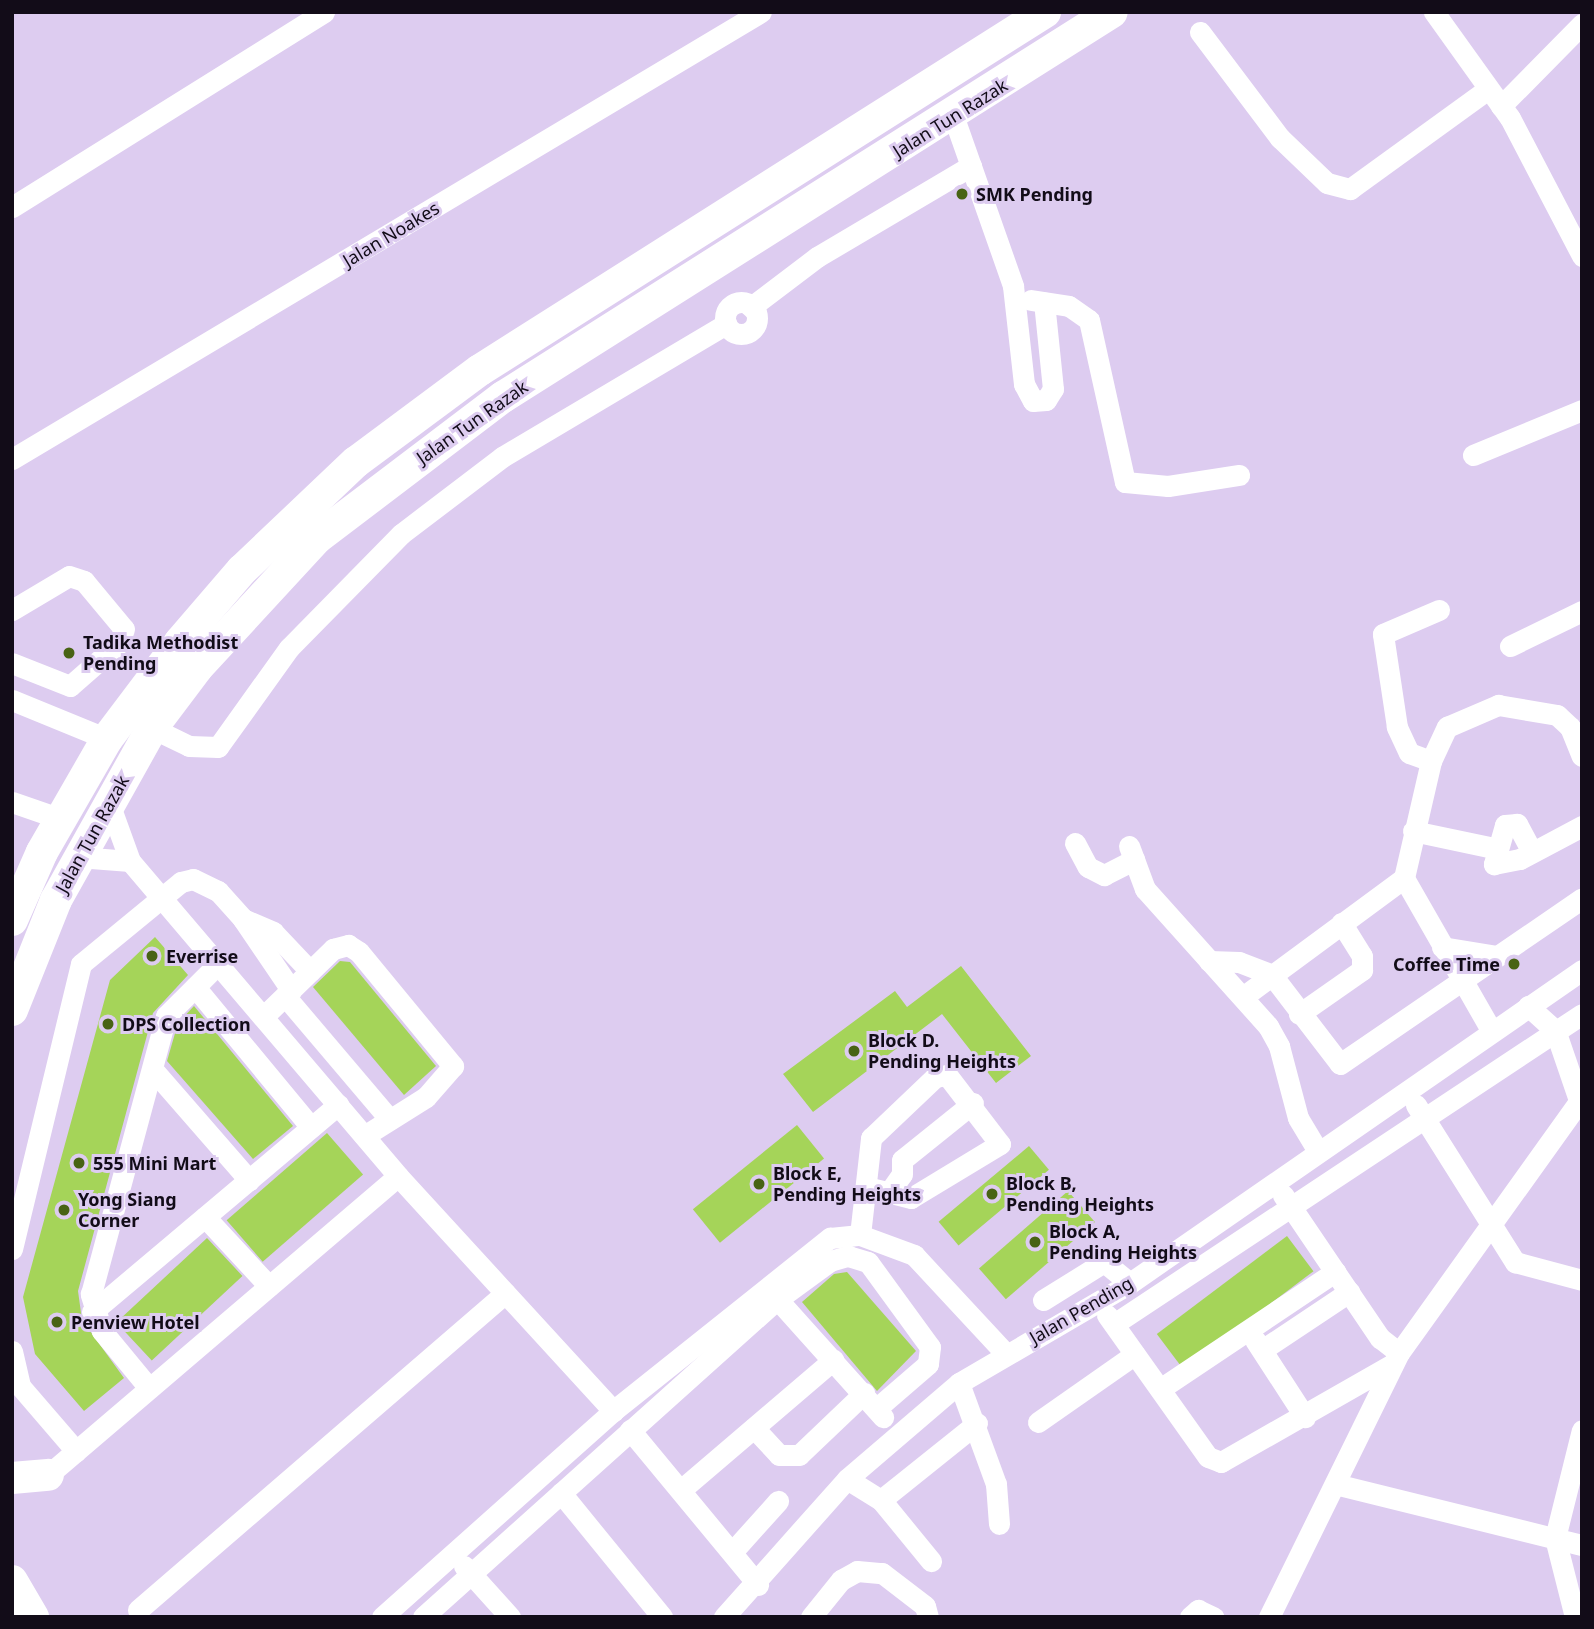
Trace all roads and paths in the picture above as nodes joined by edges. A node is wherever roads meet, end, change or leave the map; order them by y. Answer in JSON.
{"nodes":[{"id":1,"x":324,"y":12,"type":"edge"},
{"id":2,"x":761,"y":12,"type":"edge"},
{"id":3,"x":1045,"y":12,"type":"edge"},
{"id":4,"x":1112,"y":12,"type":"edge"},
{"id":5,"x":1434,"y":12,"type":"edge"},
{"id":6,"x":1574,"y":23,"type":"edge"},
{"id":7,"x":1200,"y":32,"type":"dead end"},
{"id":8,"x":1495,"y":98,"type":"junction"},
{"id":9,"x":954,"y":118,"type":"junction"},
{"id":10,"x":971,"y":166,"type":"junction"},
{"id":11,"x":12,"y":207,"type":"edge"},
{"id":12,"x":1582,"y":256,"type":"edge"},
{"id":13,"x":1015,"y":297,"type":"junction"},
{"id":14,"x":1044,"y":302,"type":"junction"},
{"id":15,"x":1582,"y":410,"type":"edge"},
{"id":16,"x":15,"y":452,"type":"edge"},
{"id":17,"x":1473,"y":455,"type":"dead end"},
{"id":18,"x":1239,"y":474,"type":"dead end"},
{"id":19,"x":12,"y":610,"type":"edge"},
{"id":20,"x":1439,"y":610,"type":"dead end"},
{"id":21,"x":1582,"y":611,"type":"edge"},
{"id":22,"x":1510,"y":646,"type":"dead end"},
{"id":23,"x":12,"y":663,"type":"edge"},
{"id":24,"x":14,"y":704,"type":"edge"},
{"id":25,"x":152,"y":728,"type":"junction"},
{"id":26,"x":107,"y":739,"type":"junction"},
{"id":27,"x":1581,"y":752,"type":"edge"},
{"id":28,"x":1431,"y":761,"type":"junction"},
{"id":29,"x":12,"y":802,"type":"edge"},
{"id":30,"x":109,"y":803,"type":"junction"},
{"id":31,"x":61,"y":819,"type":"junction"},
{"id":32,"x":1582,"y":826,"type":"edge"},
{"id":33,"x":1413,"y":831,"type":"junction"},
{"id":34,"x":1075,"y":843,"type":"dead end"},
{"id":35,"x":1494,"y":848,"type":"junction"},
{"id":36,"x":1532,"y":852,"type":"junction"},
{"id":37,"x":78,"y":857,"type":"junction"},
{"id":38,"x":130,"y":861,"type":"junction"},
{"id":39,"x":1404,"y":878,"type":"junction"},
{"id":40,"x":1582,"y":898,"type":"edge"},
{"id":41,"x":163,"y":900,"type":"junction"},
{"id":42,"x":243,"y":919,"type":"junction"},
{"id":43,"x":12,"y":920,"type":"edge"},
{"id":44,"x":1341,"y":923,"type":"junction"},
{"id":45,"x":1442,"y":947,"type":"junction"},
{"id":46,"x":1497,"y":956,"type":"junction"},
{"id":47,"x":1209,"y":961,"type":"junction"},
{"id":48,"x":218,"y":964,"type":"junction"},
{"id":49,"x":1582,"y":970,"type":"edge"},
{"id":50,"x":310,"y":971,"type":"junction"},
{"id":51,"x":1270,"y":974,"type":"junction"},
{"id":52,"x":1461,"y":981,"type":"junction"},
{"id":53,"x":1582,"y":981,"type":"edge"},
{"id":54,"x":1557,"y":986,"type":"junction"},
{"id":55,"x":195,"y":987,"type":"junction"},
{"id":56,"x":288,"y":993,"type":"junction"},
{"id":57,"x":1244,"y":996,"type":"junction"},
{"id":58,"x":1528,"y":1006,"type":"junction"},
{"id":59,"x":12,"y":1010,"type":"edge"},
{"id":60,"x":1299,"y":1014,"type":"junction"},
{"id":61,"x":1582,"y":1014,"type":"edge"},
{"id":62,"x":263,"y":1017,"type":"junction"},
{"id":63,"x":1491,"y":1030,"type":"junction"},
{"id":64,"x":1555,"y":1030,"type":"junction"},
{"id":65,"x":154,"y":1071,"type":"junction"},
{"id":66,"x":1405,"y":1089,"type":"junction"},
{"id":67,"x":1580,"y":1098,"type":"edge"},
{"id":68,"x":973,"y":1103,"type":"junction"},
{"id":69,"x":338,"y":1105,"type":"junction"},
{"id":70,"x":1422,"y":1115,"type":"junction"},
{"id":71,"x":390,"y":1120,"type":"junction"},
{"id":72,"x":311,"y":1127,"type":"junction"},
{"id":73,"x":364,"y":1136,"type":"junction"},
{"id":74,"x":1318,"y":1151,"type":"junction"},
{"id":75,"x":398,"y":1176,"type":"junction"},
{"id":76,"x":249,"y":1180,"type":"junction"},
{"id":77,"x":1275,"y":1183,"type":"junction"},
{"id":78,"x":878,"y":1191,"type":"junction"},
{"id":79,"x":1291,"y":1206,"type":"junction"},
{"id":80,"x":205,"y":1217,"type":"junction"},
{"id":81,"x":1488,"y":1220,"type":"junction"},
{"id":82,"x":860,"y":1235,"type":"junction"},
{"id":83,"x":12,"y":1250,"type":"edge"},
{"id":84,"x":1335,"y":1272,"type":"junction"},
{"id":85,"x":1582,"y":1280,"type":"edge"},
{"id":86,"x":1130,"y":1283,"type":"junction"},
{"id":87,"x":269,"y":1286,"type":"junction"},
{"id":88,"x":772,"y":1292,"type":"junction"},
{"id":89,"x":1349,"y":1292,"type":"junction"},
{"id":90,"x":505,"y":1293,"type":"junction"},
{"id":91,"x":1043,"y":1300,"type":"dead end"},
{"id":92,"x":1098,"y":1303,"type":"junction"},
{"id":93,"x":92,"y":1312,"type":"junction"},
{"id":94,"x":1114,"y":1324,"type":"junction"},
{"id":95,"x":1248,"y":1330,"type":"junction"},
{"id":96,"x":1262,"y":1350,"type":"junction"},
{"id":97,"x":12,"y":1351,"type":"edge"},
{"id":98,"x":1005,"y":1353,"type":"junction"},
{"id":99,"x":1135,"y":1354,"type":"junction"},
{"id":100,"x":1396,"y":1359,"type":"junction"},
{"id":101,"x":833,"y":1360,"type":"junction"},
{"id":102,"x":959,"y":1383,"type":"junction"},
{"id":103,"x":149,"y":1388,"type":"junction"},
{"id":104,"x":1160,"y":1389,"type":"junction"},
{"id":105,"x":871,"y":1401,"type":"junction"},
{"id":106,"x":613,"y":1412,"type":"junction"},
{"id":107,"x":1305,"y":1418,"type":"junction"},
{"id":108,"x":1038,"y":1422,"type":"dead end"},
{"id":109,"x":977,"y":1423,"type":"junction"},
{"id":110,"x":754,"y":1428,"type":"junction"},
{"id":111,"x":630,"y":1430,"type":"junction"},
{"id":112,"x":1582,"y":1430,"type":"edge"},
{"id":113,"x":892,"y":1434,"type":"junction"},
{"id":114,"x":76,"y":1451,"type":"junction"},
{"id":115,"x":48,"y":1475,"type":"joint"},
{"id":116,"x":12,"y":1478,"type":"edge"},
{"id":117,"x":847,"y":1479,"type":"junction"},
{"id":118,"x":1335,"y":1485,"type":"junction"},
{"id":119,"x":682,"y":1489,"type":"junction"},
{"id":120,"x":561,"y":1493,"type":"junction"},
{"id":121,"x":881,"y":1500,"type":"junction"},
{"id":122,"x":778,"y":1501,"type":"dead end"},
{"id":123,"x":999,"y":1524,"type":"dead end"},
{"id":124,"x":1555,"y":1538,"type":"junction"},
{"id":125,"x":1582,"y":1545,"type":"edge"},
{"id":126,"x":734,"y":1550,"type":"junction"},
{"id":127,"x":455,"y":1556,"type":"junction"},
{"id":128,"x":931,"y":1561,"type":"dead end"},
{"id":129,"x":473,"y":1575,"type":"junction"},
{"id":130,"x":12,"y":1581,"type":"edge"},
{"id":131,"x":758,"y":1585,"type":"junction"},
{"id":132,"x":138,"y":1610,"type":"dead end"},
{"id":133,"x":33,"y":1617,"type":"edge"},
{"id":134,"x":382,"y":1617,"type":"edge"},
{"id":135,"x":423,"y":1617,"type":"edge"},
{"id":136,"x":510,"y":1617,"type":"edge"},
{"id":137,"x":662,"y":1617,"type":"edge"},
{"id":138,"x":724,"y":1617,"type":"edge"},
{"id":139,"x":811,"y":1617,"type":"edge"},
{"id":140,"x":928,"y":1617,"type":"edge"},
{"id":141,"x":1190,"y":1617,"type":"edge"},
{"id":142,"x":1213,"y":1617,"type":"edge"},
{"id":143,"x":1269,"y":1617,"type":"edge"},
{"id":144,"x":1574,"y":1617,"type":"edge"}],
"edges":[{"from":1,"to":11,"type":"street"},
{"from":2,"to":16,"type":"street","name":"Jalan Noakes"},
{"from":3,"to":26,"type":"highway","name":"Jalan Tun Razak"},
{"from":4,"to":9,"type":"highway","name":"Jalan Tun Razak"},
{"from":5,"to":8,"type":"street"},
{"from":6,"to":8,"type":"street"},
{"from":7,"to":8,"type":"street"},
{"from":8,"to":12,"type":"street"},
{"from":9,"to":10,"type":"street"},
{"from":9,"to":25,"type":"highway","name":"Jalan Tun Razak"},
{"from":10,"to":13,"type":"street"},
{"from":10,"to":25,"type":"street"},
{"from":13,"to":14,"type":"street"},
{"from":13,"to":14,"type":"street"},
{"from":14,"to":18,"type":"street"},
{"from":15,"to":17,"type":"street"},
{"from":19,"to":23,"type":"street"},
{"from":20,"to":28,"type":"street"},
{"from":21,"to":22,"type":"street"},
{"from":24,"to":26,"type":"street"},
{"from":25,"to":30,"type":"highway","name":"Jalan Tun Razak"},
{"from":26,"to":31,"type":"highway","name":"Jalan Tun Razak"},
{"from":27,"to":28,"type":"street"},
{"from":28,"to":33,"type":"street"},
{"from":29,"to":31,"type":"street"},
{"from":30,"to":37,"type":"highway","name":"Jalan Tun Razak"},
{"from":30,"to":38,"type":"street"},
{"from":31,"to":43,"type":"highway","name":"Jalan Tun Razak"},
{"from":32,"to":36,"type":"street"},
{"from":33,"to":35,"type":"street"},
{"from":33,"to":39,"type":"street"},
{"from":34,"to":47,"type":"street"},
{"from":35,"to":36,"type":"street"},
{"from":35,"to":36,"type":"street"},
{"from":37,"to":38,"type":"street"},
{"from":37,"to":59,"type":"highway","name":"Jalan Tun Razak"},
{"from":38,"to":41,"type":"street"},
{"from":39,"to":44,"type":"street"},
{"from":39,"to":45,"type":"street"},
{"from":40,"to":46,"type":"street"},
{"from":41,"to":42,"type":"street"},
{"from":41,"to":48,"type":"street"},
{"from":41,"to":83,"type":"street"},
{"from":42,"to":50,"type":"street"},
{"from":42,"to":56,"type":"street"},
{"from":44,"to":51,"type":"street"},
{"from":44,"to":60,"type":"street"},
{"from":45,"to":46,"type":"street"},
{"from":45,"to":52,"type":"street"},
{"from":46,"to":52,"type":"street"},
{"from":47,"to":51,"type":"street"},
{"from":47,"to":57,"type":"street"},
{"from":48,"to":55,"type":"street"},
{"from":48,"to":62,"type":"street"},
{"from":49,"to":54,"type":"street"},
{"from":50,"to":56,"type":"street"},
{"from":50,"to":71,"type":"street"},
{"from":51,"to":57,"type":"street"},
{"from":51,"to":60,"type":"street"},
{"from":52,"to":60,"type":"street"},
{"from":52,"to":63,"type":"street"},
{"from":53,"to":54,"type":"street","name":"Jalan Pending"},
{"from":54,"to":58,"type":"street","name":"Jalan Pending"},
{"from":55,"to":65,"type":"street"},
{"from":55,"to":72,"type":"street"},
{"from":56,"to":62,"type":"street"},
{"from":56,"to":71,"type":"street"},
{"from":57,"to":74,"type":"street"},
{"from":58,"to":63,"type":"street","name":"Jalan Pending"},
{"from":58,"to":64,"type":"street"},
{"from":61,"to":64,"type":"street"},
{"from":62,"to":69,"type":"street"},
{"from":63,"to":66,"type":"street","name":"Jalan Pending"},
{"from":64,"to":67,"type":"street"},
{"from":64,"to":70,"type":"street"},
{"from":65,"to":76,"type":"street"},
{"from":65,"to":93,"type":"street"},
{"from":66,"to":70,"type":"street"},
{"from":66,"to":74,"type":"street","name":"Jalan Pending"},
{"from":67,"to":81,"type":"street"},
{"from":68,"to":78,"type":"street"},
{"from":68,"to":78,"type":"street"},
{"from":68,"to":78,"type":"street"},
{"from":69,"to":72,"type":"street"},
{"from":69,"to":73,"type":"street"},
{"from":70,"to":79,"type":"street"},
{"from":70,"to":81,"type":"street"},
{"from":71,"to":73,"type":"street"},
{"from":72,"to":76,"type":"street"},
{"from":73,"to":75,"type":"street"},
{"from":74,"to":77,"type":"street","name":"Jalan Pending"},
{"from":75,"to":87,"type":"street"},
{"from":75,"to":90,"type":"street"},
{"from":76,"to":80,"type":"street"},
{"from":77,"to":79,"type":"street"},
{"from":77,"to":86,"type":"street","name":"Jalan Pending"},
{"from":78,"to":82,"type":"street"},
{"from":79,"to":84,"type":"street"},
{"from":79,"to":94,"type":"street"},
{"from":80,"to":87,"type":"street"},
{"from":80,"to":93,"type":"street"},
{"from":81,"to":85,"type":"street"},
{"from":81,"to":100,"type":"street"},
{"from":82,"to":88,"type":"street"},
{"from":82,"to":98,"type":"street"},
{"from":84,"to":89,"type":"street"},
{"from":84,"to":95,"type":"street"},
{"from":86,"to":91,"type":"street"},
{"from":86,"to":92,"type":"street","name":"Jalan Pending"},
{"from":87,"to":103,"type":"street"},
{"from":88,"to":101,"type":"street"},
{"from":88,"to":105,"type":"street"},
{"from":88,"to":106,"type":"street"},
{"from":88,"to":111,"type":"street"},
{"from":89,"to":96,"type":"street"},
{"from":89,"to":100,"type":"street"},
{"from":90,"to":106,"type":"street"},
{"from":90,"to":132,"type":"street"},
{"from":92,"to":94,"type":"street"},
{"from":92,"to":98,"type":"street","name":"Jalan Pending"},
{"from":93,"to":103,"type":"street"},
{"from":94,"to":99,"type":"street"},
{"from":95,"to":96,"type":"street"},
{"from":95,"to":104,"type":"street"},
{"from":96,"to":107,"type":"street"},
{"from":97,"to":114,"type":"street"},
{"from":98,"to":102,"type":"street","name":"Jalan Pending"},
{"from":99,"to":104,"type":"street"},
{"from":99,"to":108,"type":"street"},
{"from":100,"to":107,"type":"street"},
{"from":100,"to":118,"type":"street"},
{"from":101,"to":105,"type":"street"},
{"from":101,"to":110,"type":"street"},
{"from":102,"to":109,"type":"street"},
{"from":102,"to":113,"type":"street","name":"Jalan Pending"},
{"from":103,"to":114,"type":"street"},
{"from":104,"to":107,"type":"street"},
{"from":105,"to":110,"type":"street"},
{"from":105,"to":113,"type":"street"},
{"from":106,"to":127,"type":"street"},
{"from":109,"to":121,"type":"street"},
{"from":109,"to":123,"type":"street"},
{"from":110,"to":119,"type":"street"},
{"from":111,"to":119,"type":"street"},
{"from":111,"to":120,"type":"street"},
{"from":112,"to":124,"type":"street"},
{"from":113,"to":117,"type":"street","name":"Jalan Pending"},
{"from":114,"to":115,"type":"street"},
{"from":115,"to":116,"type":"highway"},
{"from":117,"to":121,"type":"street"},
{"from":117,"to":131,"type":"street","name":"Jalan Pending"},
{"from":118,"to":124,"type":"street"},
{"from":118,"to":143,"type":"street"},
{"from":119,"to":126,"type":"street"},
{"from":120,"to":129,"type":"street"},
{"from":120,"to":137,"type":"street"},
{"from":121,"to":128,"type":"street"},
{"from":122,"to":126,"type":"street"},
{"from":124,"to":125,"type":"street"},
{"from":124,"to":144,"type":"street"},
{"from":126,"to":131,"type":"street"},
{"from":127,"to":129,"type":"street"},
{"from":127,"to":134,"type":"street"},
{"from":129,"to":135,"type":"street"},
{"from":129,"to":136,"type":"street"},
{"from":130,"to":133,"type":"highway"},
{"from":131,"to":138,"type":"street","name":"Jalan Pending"},
{"from":139,"to":140,"type":"street"},
{"from":141,"to":142,"type":"street"}]}
